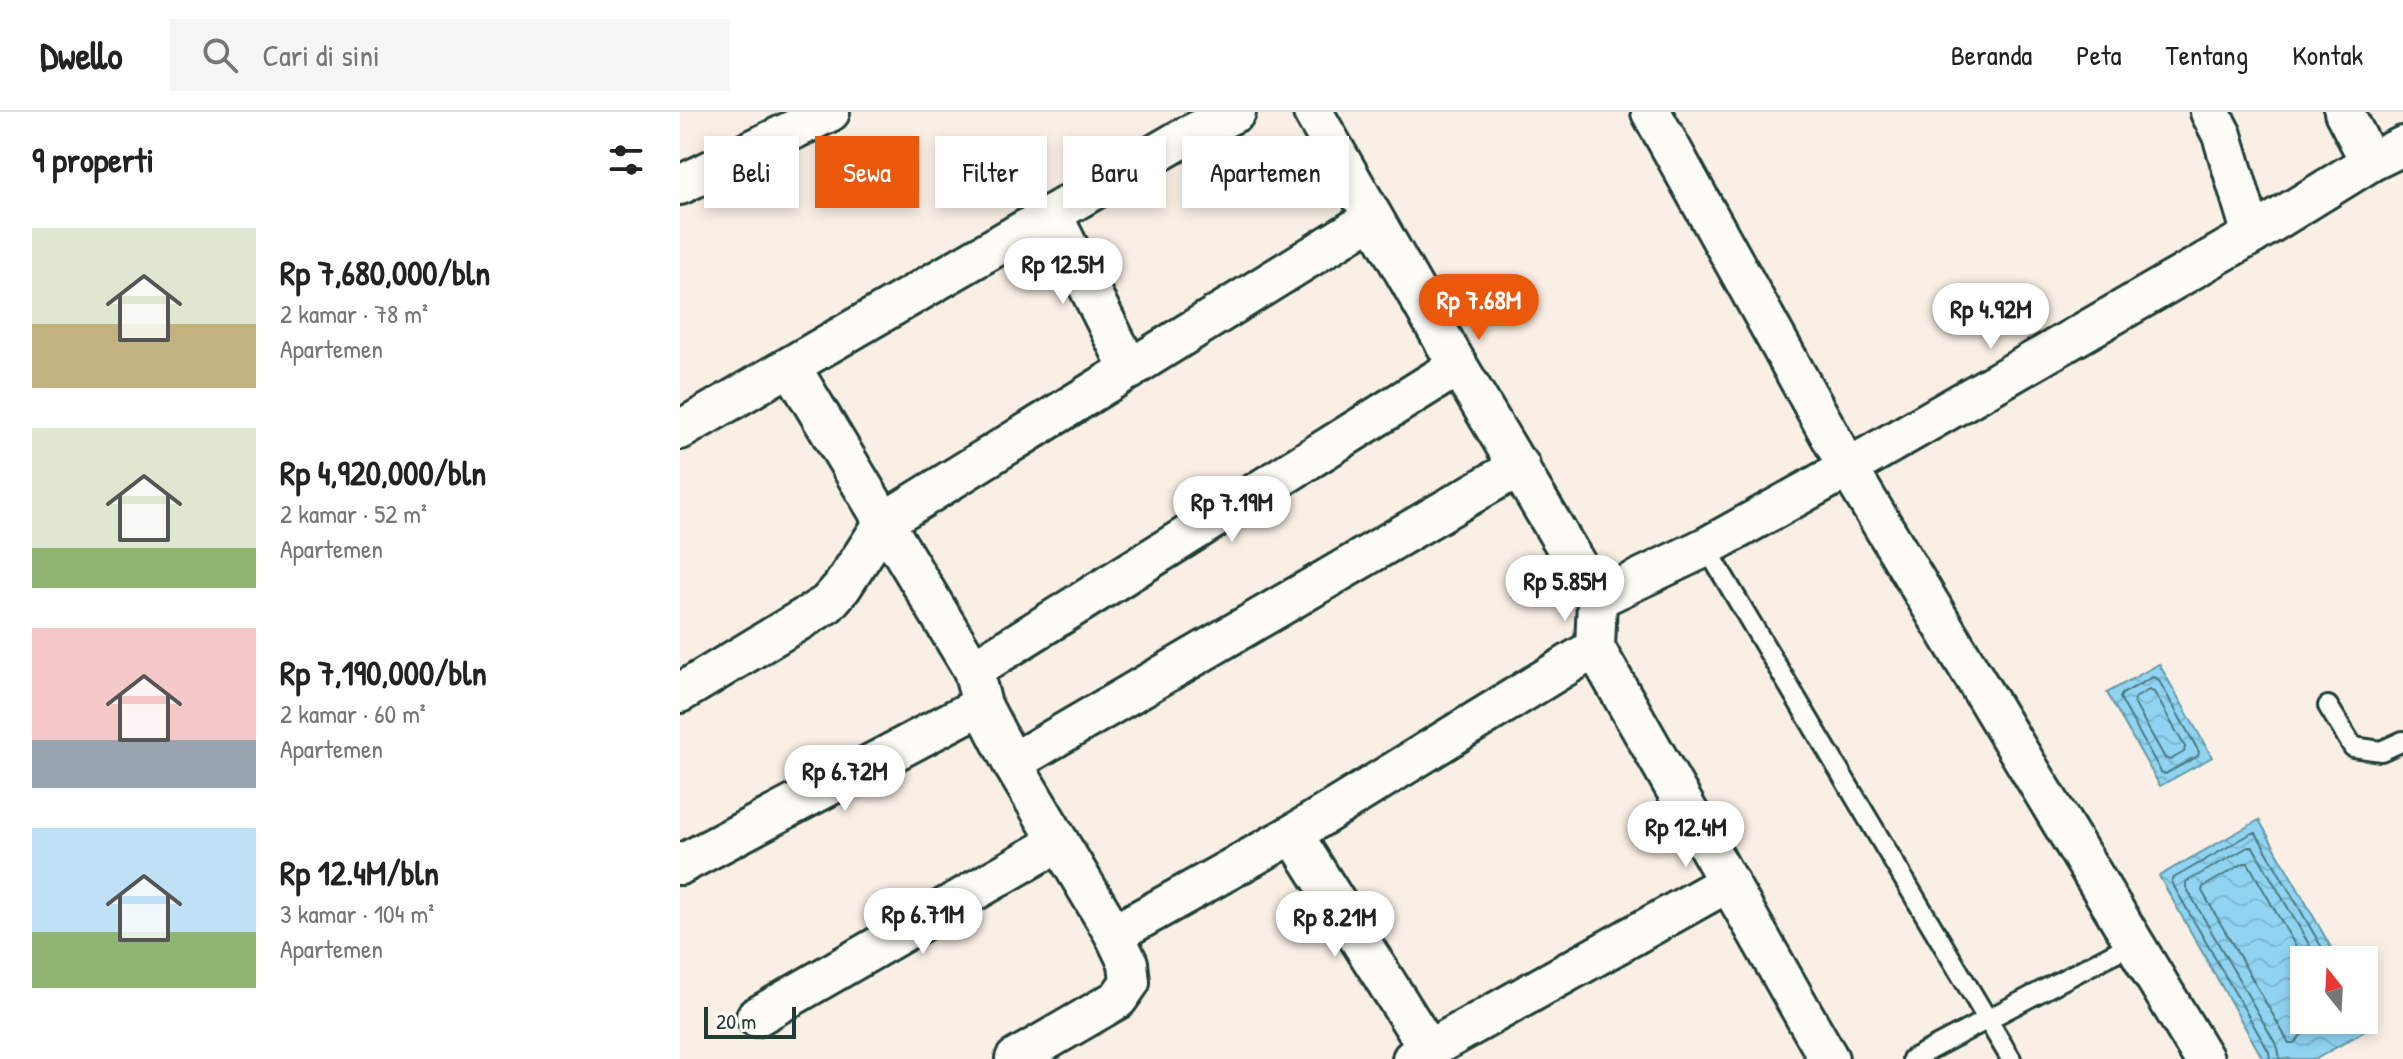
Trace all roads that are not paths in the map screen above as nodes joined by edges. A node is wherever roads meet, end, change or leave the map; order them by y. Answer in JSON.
{"nodes":[{"id":1,"x":830,"y":112,"type":"edge"},
{"id":2,"x":1236,"y":112,"type":"edge"},
{"id":3,"x":1313,"y":112,"type":"edge"},
{"id":4,"x":1651,"y":112,"type":"edge"},
{"id":5,"x":2210,"y":112,"type":"edge"},
{"id":6,"x":2344,"y":112,"type":"edge"},
{"id":7,"x":2387,"y":154,"type":"edge"},
{"id":8,"x":680,"y":185,"type":"edge"},
{"id":9,"x":1052,"y":214,"type":"junction"},
{"id":10,"x":1373,"y":218,"type":"junction"},
{"id":11,"x":2252,"y":235,"type":"junction"},
{"id":12,"x":1458,"y":366,"type":"junction"},
{"id":13,"x":791,"y":367,"type":"junction"},
{"id":14,"x":1130,"y":370,"type":"junction"},
{"id":15,"x":684,"y":417,"type":"edge"},
{"id":16,"x":1520,"y":466,"type":"junction"},
{"id":17,"x":1848,"y":468,"type":"junction"},
{"id":18,"x":885,"y":521,"type":"junction"},
{"id":19,"x":1706,"y":547,"type":"junction"},
{"id":20,"x":1597,"y":599,"type":"junction"},
{"id":21,"x":1595,"y":648,"type":"junction"},
{"id":22,"x":977,"y":687,"type":"junction"},
{"id":23,"x":680,"y":693,"type":"edge"},
{"id":24,"x":2328,"y":706,"type":"dead end"},
{"id":25,"x":2403,"y":741,"type":"edge"},
{"id":26,"x":1012,"y":763,"type":"junction"},
{"id":27,"x":1293,"y":834,"type":"junction"},
{"id":28,"x":1059,"y":842,"type":"junction"},
{"id":29,"x":680,"y":865,"type":"edge"},
{"id":30,"x":1729,"y":882,"type":"junction"},
{"id":31,"x":1114,"y":934,"type":"junction"},
{"id":32,"x":2135,"y":942,"type":"junction"},
{"id":33,"x":756,"y":1017,"type":"dead end"},
{"id":34,"x":1987,"y":1018,"type":"junction"},
{"id":35,"x":1421,"y":1054,"type":"edge"},
{"id":36,"x":1015,"y":1059,"type":"edge"},
{"id":37,"x":1829,"y":1059,"type":"edge"},
{"id":38,"x":1912,"y":1059,"type":"edge"},
{"id":39,"x":2011,"y":1059,"type":"edge"},
{"id":40,"x":2204,"y":1059,"type":"edge"}],
"edges":[{"from":1,"to":8,"type":"street"},
{"from":2,"to":9,"type":"street"},
{"from":3,"to":10,"type":"street"},
{"from":4,"to":17,"type":"street"},
{"from":5,"to":11,"type":"street"},
{"from":6,"to":7,"type":"street"},
{"from":7,"to":11,"type":"street"},
{"from":9,"to":13,"type":"street"},
{"from":9,"to":14,"type":"street"},
{"from":10,"to":12,"type":"street"},
{"from":10,"to":14,"type":"street"},
{"from":11,"to":17,"type":"street"},
{"from":12,"to":16,"type":"street"},
{"from":12,"to":22,"type":"street"},
{"from":13,"to":15,"type":"street"},
{"from":13,"to":18,"type":"street"},
{"from":14,"to":18,"type":"street"},
{"from":16,"to":20,"type":"street"},
{"from":16,"to":26,"type":"street"},
{"from":17,"to":19,"type":"street"},
{"from":17,"to":32,"type":"street"},
{"from":18,"to":22,"type":"street"},
{"from":18,"to":23,"type":"street"},
{"from":19,"to":20,"type":"street"},
{"from":19,"to":34,"type":"lane"},
{"from":20,"to":21,"type":"street"},
{"from":21,"to":27,"type":"street"},
{"from":21,"to":30,"type":"street"},
{"from":22,"to":26,"type":"street"},
{"from":22,"to":29,"type":"street"},
{"from":24,"to":25,"type":"lane"},
{"from":26,"to":28,"type":"street"},
{"from":27,"to":31,"type":"street"},
{"from":27,"to":35,"type":"street"},
{"from":28,"to":31,"type":"street"},
{"from":28,"to":33,"type":"street"},
{"from":30,"to":35,"type":"street"},
{"from":30,"to":37,"type":"street"},
{"from":31,"to":36,"type":"street"},
{"from":32,"to":34,"type":"lane"},
{"from":32,"to":40,"type":"street"},
{"from":34,"to":38,"type":"lane"},
{"from":34,"to":39,"type":"lane"}]}
